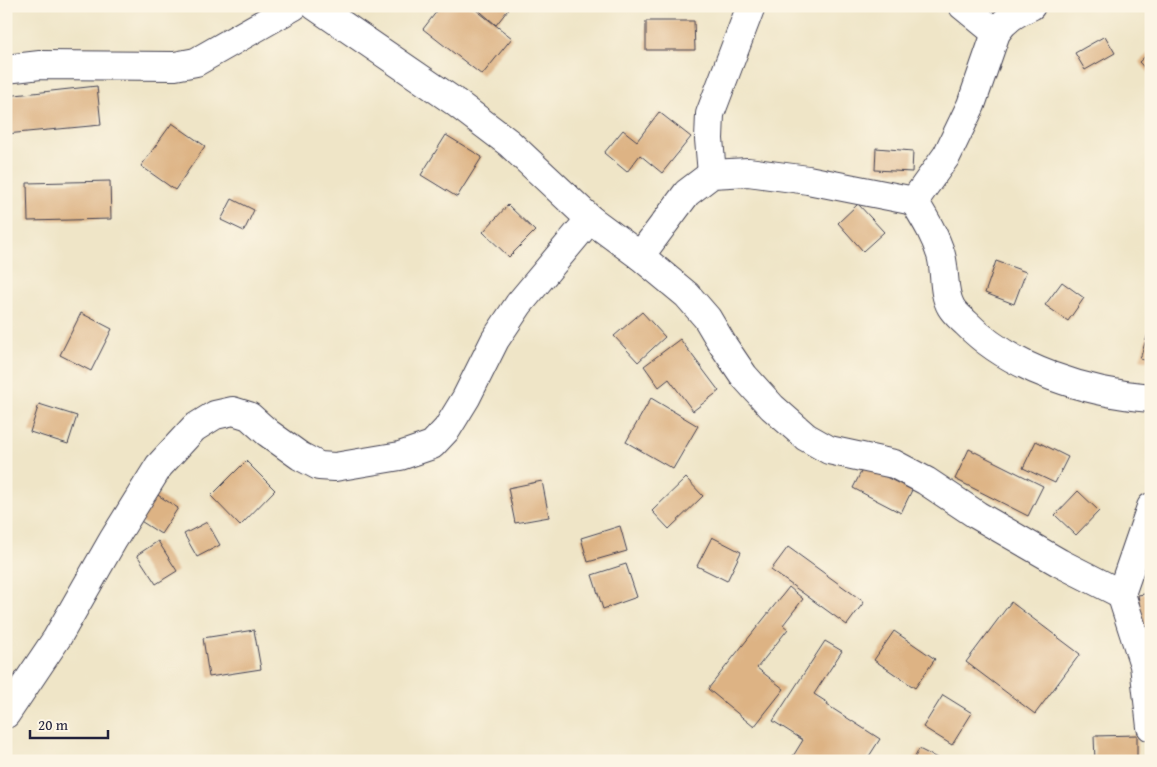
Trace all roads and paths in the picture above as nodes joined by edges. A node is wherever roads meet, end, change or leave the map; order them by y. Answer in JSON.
{"nodes":[{"id":1,"x":294,"y":6,"type":"edge"},
{"id":2,"x":315,"y":6,"type":"edge"},
{"id":3,"x":751,"y":6,"type":"edge"},
{"id":4,"x":963,"y":6,"type":"edge"},
{"id":5,"x":1031,"y":6,"type":"edge"},
{"id":6,"x":996,"y":33,"type":"junction"},
{"id":7,"x":6,"y":69,"type":"edge"},
{"id":8,"x":712,"y":174,"type":"junction"},
{"id":9,"x":914,"y":201,"type":"junction"},
{"id":10,"x":590,"y":219,"type":"junction"},
{"id":11,"x":640,"y":256,"type":"junction"},
{"id":12,"x":1151,"y":398,"type":"edge"},
{"id":13,"x":1151,"y":507,"type":"edge"},
{"id":14,"x":1122,"y":594,"type":"junction"},
{"id":15,"x":6,"y":714,"type":"edge"},
{"id":16,"x":1151,"y":727,"type":"edge"}],
"edges":[{"from":1,"to":7,"type":"street"},
{"from":2,"to":10,"type":"street"},
{"from":3,"to":8,"type":"street"},
{"from":4,"to":6,"type":"street"},
{"from":5,"to":6,"type":"street"},
{"from":6,"to":9,"type":"street"},
{"from":8,"to":9,"type":"street"},
{"from":8,"to":11,"type":"street"},
{"from":9,"to":12,"type":"street"},
{"from":10,"to":11,"type":"street"},
{"from":10,"to":15,"type":"street"},
{"from":11,"to":14,"type":"street"},
{"from":13,"to":14,"type":"street"},
{"from":14,"to":16,"type":"street"}]}
